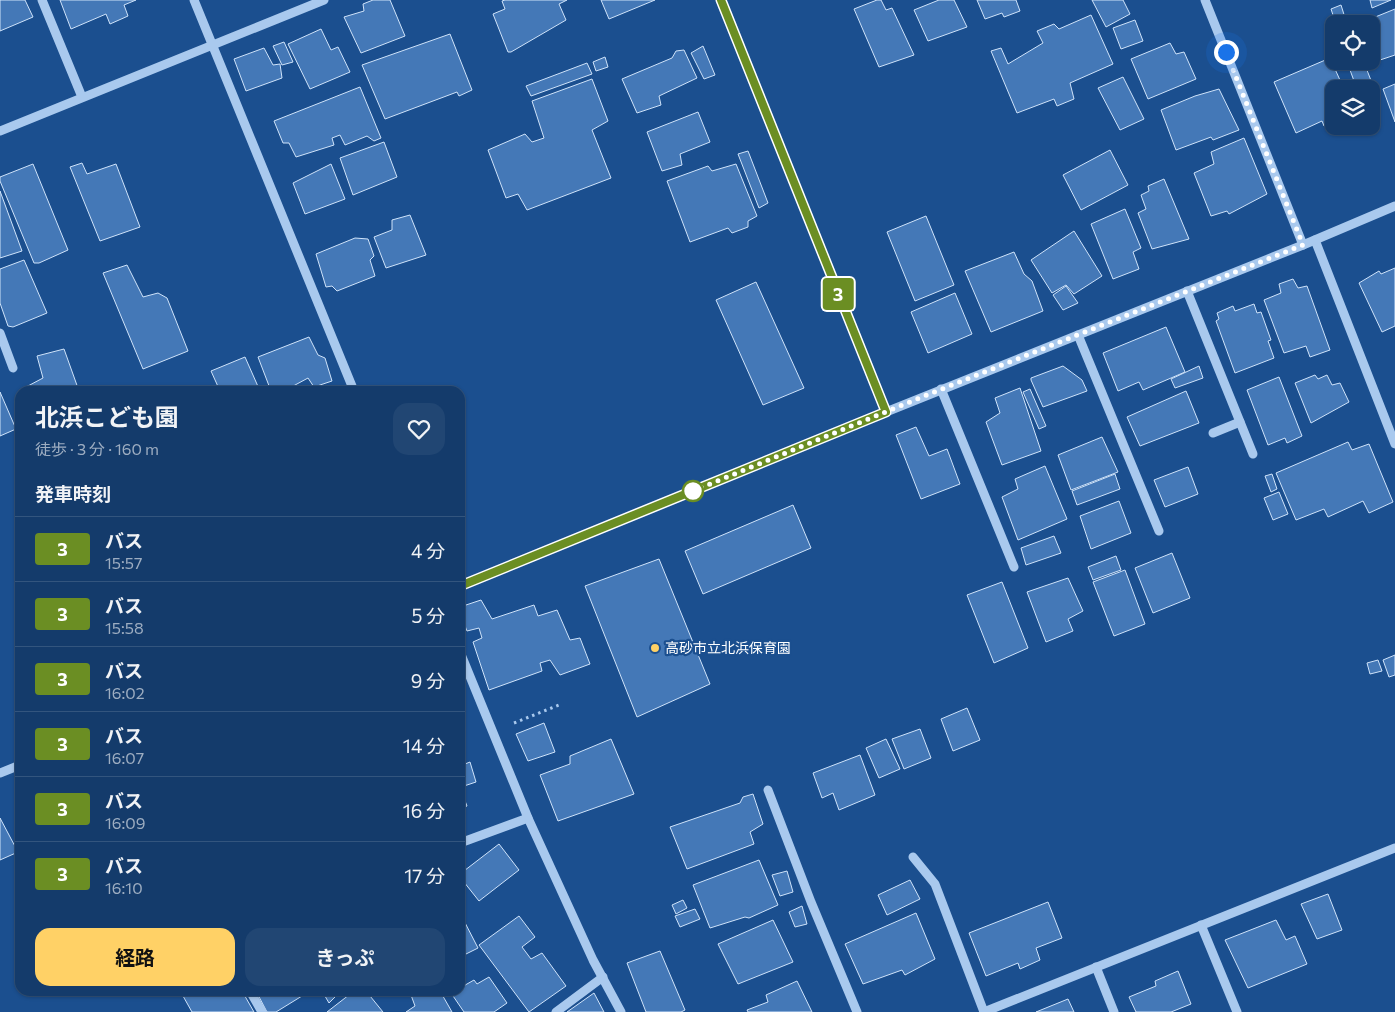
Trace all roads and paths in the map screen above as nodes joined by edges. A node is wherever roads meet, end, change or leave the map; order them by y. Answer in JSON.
{"nodes":[{"id":1,"x":42,"y":0,"type":"edge"},
{"id":2,"x":194,"y":0,"type":"edge"},
{"id":3,"x":324,"y":0,"type":"edge"},
{"id":4,"x":721,"y":0,"type":"edge"},
{"id":5,"x":1205,"y":0,"type":"edge"},
{"id":6,"x":212,"y":45,"type":"junction"},
{"id":7,"x":82,"y":98,"type":"junction"},
{"id":8,"x":0,"y":131,"type":"edge"},
{"id":9,"x":1395,"y":206,"type":"edge"},
{"id":10,"x":1315,"y":240,"type":"junction"},
{"id":11,"x":1303,"y":245,"type":"junction"},
{"id":12,"x":1187,"y":291,"type":"junction"},
{"id":13,"x":0,"y":334,"type":"edge"},
{"id":14,"x":1078,"y":335,"type":"junction"},
{"id":15,"x":13,"y":368,"type":"dead end"},
{"id":16,"x":352,"y":386,"type":"edge"},
{"id":17,"x":941,"y":389,"type":"junction"},
{"id":18,"x":886,"y":412,"type":"junction"},
{"id":19,"x":1240,"y":422,"type":"junction"},
{"id":20,"x":1213,"y":433,"type":"dead end"},
{"id":21,"x":1395,"y":444,"type":"edge"},
{"id":22,"x":1253,"y":454,"type":"dead end"},
{"id":23,"x":1159,"y":531,"type":"dead end"},
{"id":24,"x":1014,"y":567,"type":"dead end"},
{"id":25,"x":465,"y":584,"type":"edge"},
{"id":26,"x":465,"y":664,"type":"edge"},
{"id":27,"x":559,"y":705,"type":"dead end"},
{"id":28,"x":492,"y":732,"type":"junction"},
{"id":29,"x":15,"y":767,"type":"edge"},
{"id":30,"x":0,"y":773,"type":"edge"},
{"id":31,"x":768,"y":790,"type":"dead end"},
{"id":32,"x":528,"y":818,"type":"junction"},
{"id":33,"x":465,"y":841,"type":"edge"},
{"id":34,"x":1395,"y":848,"type":"edge"},
{"id":35,"x":914,"y":857,"type":"dead end"},
{"id":36,"x":1201,"y":925,"type":"junction"},
{"id":37,"x":1096,"y":967,"type":"junction"},
{"id":38,"x":603,"y":977,"type":"junction"},
{"id":39,"x":253,"y":996,"type":"edge"},
{"id":40,"x":262,"y":1012,"type":"edge"},
{"id":41,"x":556,"y":1012,"type":"edge"},
{"id":42,"x":621,"y":1012,"type":"edge"},
{"id":43,"x":858,"y":1012,"type":"edge"},
{"id":44,"x":984,"y":1012,"type":"edge"},
{"id":45,"x":1114,"y":1012,"type":"edge"},
{"id":46,"x":1237,"y":1012,"type":"edge"}],
"edges":[{"from":1,"to":7,"type":"street"},
{"from":2,"to":6,"type":"street"},
{"from":3,"to":6,"type":"street"},
{"from":4,"to":18,"type":"street"},
{"from":5,"to":11,"type":"street"},
{"from":6,"to":7,"type":"street"},
{"from":6,"to":16,"type":"street"},
{"from":7,"to":8,"type":"street"},
{"from":9,"to":10,"type":"street"},
{"from":10,"to":11,"type":"street"},
{"from":10,"to":21,"type":"street"},
{"from":11,"to":12,"type":"street"},
{"from":12,"to":14,"type":"street"},
{"from":12,"to":19,"type":"street"},
{"from":13,"to":15,"type":"street"},
{"from":14,"to":17,"type":"street"},
{"from":14,"to":23,"type":"street"},
{"from":17,"to":18,"type":"street"},
{"from":17,"to":24,"type":"street"},
{"from":18,"to":25,"type":"street"},
{"from":19,"to":20,"type":"street"},
{"from":19,"to":22,"type":"street"},
{"from":26,"to":28,"type":"street"},
{"from":27,"to":28,"type":"path"},
{"from":28,"to":32,"type":"street"},
{"from":29,"to":30,"type":"street"},
{"from":31,"to":43,"type":"street"},
{"from":32,"to":33,"type":"street"},
{"from":32,"to":38,"type":"street"},
{"from":34,"to":36,"type":"street"},
{"from":35,"to":44,"type":"street"},
{"from":36,"to":37,"type":"street"},
{"from":36,"to":46,"type":"street"},
{"from":37,"to":44,"type":"street"},
{"from":37,"to":45,"type":"street"},
{"from":38,"to":41,"type":"street"},
{"from":38,"to":42,"type":"street"},
{"from":39,"to":40,"type":"street"}]}
